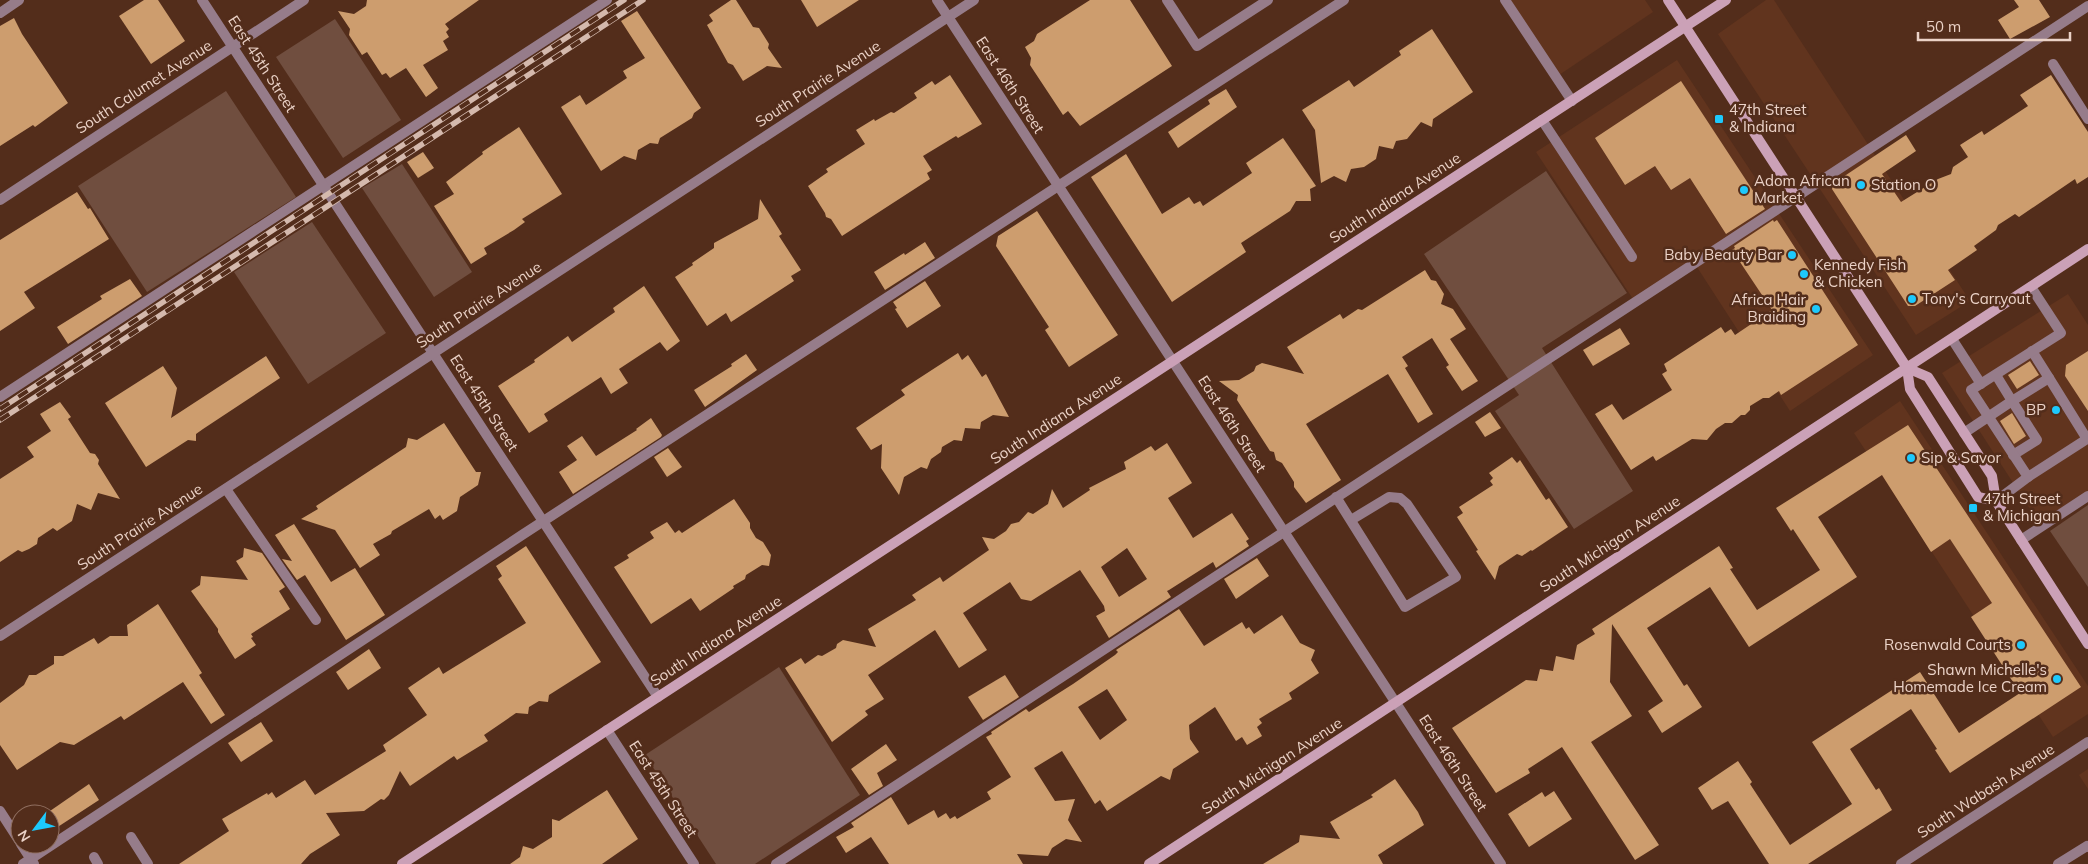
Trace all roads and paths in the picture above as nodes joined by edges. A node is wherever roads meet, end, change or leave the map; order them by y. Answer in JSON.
{"nodes":[{"id":1,"x":19,"y":0,"type":"edge"},
{"id":2,"x":202,"y":0,"type":"edge"},
{"id":3,"x":304,"y":0,"type":"edge"},
{"id":4,"x":607,"y":0,"type":"edge"},
{"id":5,"x":937,"y":0,"type":"edge"},
{"id":6,"x":974,"y":0,"type":"edge"},
{"id":7,"x":1167,"y":0,"type":"edge"},
{"id":8,"x":1268,"y":0,"type":"edge"},
{"id":9,"x":1344,"y":0,"type":"edge"},
{"id":10,"x":1505,"y":0,"type":"edge"},
{"id":11,"x":1668,"y":0,"type":"edge"},
{"id":12,"x":1726,"y":0,"type":"edge"},
{"id":13,"x":2088,"y":6,"type":"edge"},
{"id":14,"x":0,"y":13,"type":"edge"},
{"id":15,"x":948,"y":17,"type":"junction"},
{"id":16,"x":1685,"y":27,"type":"junction"},
{"id":17,"x":233,"y":47,"type":"junction"},
{"id":18,"x":2054,"y":64,"type":"dead end"},
{"id":19,"x":1572,"y":101,"type":"junction"},
{"id":20,"x":2088,"y":119,"type":"edge"},
{"id":21,"x":1542,"y":120,"type":"junction"},
{"id":22,"x":324,"y":185,"type":"junction"},
{"id":23,"x":1059,"y":186,"type":"junction"},
{"id":24,"x":1797,"y":198,"type":"junction"},
{"id":25,"x":0,"y":200,"type":"edge"},
{"id":26,"x":2088,"y":249,"type":"edge"},
{"id":27,"x":1632,"y":256,"type":"dead end"},
{"id":28,"x":2031,"y":287,"type":"junction"},
{"id":29,"x":1952,"y":338,"type":"junction"},
{"id":30,"x":2032,"y":351,"type":"junction"},
{"id":31,"x":433,"y":353,"type":"junction"},
{"id":32,"x":1173,"y":361,"type":"junction"},
{"id":33,"x":1907,"y":368,"type":"junction"},
{"id":34,"x":1996,"y":375,"type":"junction"},
{"id":35,"x":2049,"y":378,"type":"junction"},
{"id":36,"x":1981,"y":384,"type":"junction"},
{"id":37,"x":0,"y":397,"type":"edge"},
{"id":38,"x":2012,"y":402,"type":"junction"},
{"id":39,"x":1989,"y":417,"type":"junction"},
{"id":40,"x":1964,"y":433,"type":"junction"},
{"id":41,"x":2087,"y":440,"type":"edge"},
{"id":42,"x":2013,"y":455,"type":"junction"},
{"id":43,"x":2028,"y":477,"type":"junction"},
{"id":44,"x":226,"y":489,"type":"junction"},
{"id":45,"x":2088,"y":496,"type":"edge"},
{"id":46,"x":1336,"y":497,"type":"junction"},
{"id":47,"x":1996,"y":501,"type":"junction"},
{"id":48,"x":1351,"y":520,"type":"junction"},
{"id":49,"x":543,"y":521,"type":"junction"},
{"id":50,"x":1284,"y":531,"type":"junction"},
{"id":51,"x":2021,"y":540,"type":"junction"},
{"id":52,"x":316,"y":620,"type":"dead end"},
{"id":53,"x":0,"y":636,"type":"edge"},
{"id":54,"x":2088,"y":644,"type":"edge"},
{"id":55,"x":658,"y":697,"type":"junction"},
{"id":56,"x":1396,"y":703,"type":"junction"},
{"id":57,"x":608,"y":730,"type":"junction"},
{"id":58,"x":2088,"y":742,"type":"edge"},
{"id":59,"x":0,"y":811,"type":"edge"},
{"id":60,"x":10,"y":826,"type":"edge"},
{"id":61,"x":131,"y":837,"type":"dead end"},
{"id":62,"x":2088,"y":847,"type":"edge"},
{"id":63,"x":29,"y":862,"type":"edge"},
{"id":64,"x":148,"y":864,"type":"edge"},
{"id":65,"x":402,"y":864,"type":"edge"},
{"id":66,"x":694,"y":864,"type":"edge"},
{"id":67,"x":776,"y":864,"type":"edge"},
{"id":68,"x":1149,"y":864,"type":"edge"},
{"id":69,"x":1501,"y":864,"type":"edge"},
{"id":70,"x":1901,"y":864,"type":"edge"},
{"id":71,"x":2058,"y":864,"type":"edge"}],
"edges":[{"from":1,"to":14,"type":"street"},
{"from":2,"to":17,"type":"street","name":"East 45th Street"},
{"from":3,"to":17,"type":"street","name":"South Calumet Avenue"},
{"from":4,"to":22,"type":"street"},
{"from":5,"to":15,"type":"street","name":"East 46th Street"},
{"from":6,"to":15,"type":"street","name":"South Prairie Avenue"},
{"from":7,"to":8,"type":"street"},
{"from":9,"to":23,"type":"street"},
{"from":10,"to":19,"type":"street"},
{"from":11,"to":16,"type":"street"},
{"from":12,"to":16,"type":"street","name":"South Indiana Avenue"},
{"from":13,"to":24,"type":"street"},
{"from":15,"to":23,"type":"street","name":"East 46th Street"},
{"from":15,"to":31,"type":"street","name":"South Prairie Avenue"},
{"from":16,"to":19,"type":"street","name":"South Indiana Avenue"},
{"from":16,"to":24,"type":"street"},
{"from":17,"to":22,"type":"street","name":"East 45th Street"},
{"from":17,"to":25,"type":"street","name":"South Calumet Avenue"},
{"from":18,"to":20,"type":"street"},
{"from":19,"to":21,"type":"street","name":"South Indiana Avenue"},
{"from":21,"to":27,"type":"street"},
{"from":21,"to":32,"type":"street","name":"South Indiana Avenue"},
{"from":22,"to":31,"type":"street","name":"East 45th Street"},
{"from":22,"to":37,"type":"street"},
{"from":23,"to":32,"type":"street","name":"East 46th Street"},
{"from":23,"to":49,"type":"street"},
{"from":24,"to":33,"type":"street"},
{"from":24,"to":46,"type":"street"},
{"from":26,"to":28,"type":"street","name":"South Michigan Avenue"},
{"from":28,"to":29,"type":"street","name":"South Michigan Avenue"},
{"from":28,"to":30,"type":"street"},
{"from":29,"to":33,"type":"street","name":"South Michigan Avenue"},
{"from":29,"to":36,"type":"street"},
{"from":30,"to":34,"type":"street"},
{"from":30,"to":35,"type":"street"},
{"from":31,"to":44,"type":"street","name":"South Prairie Avenue"},
{"from":31,"to":49,"type":"street","name":"East 45th Street"},
{"from":32,"to":50,"type":"street","name":"East 46th Street"},
{"from":32,"to":55,"type":"street","name":"South Indiana Avenue"},
{"from":33,"to":40,"type":"street"},
{"from":33,"to":47,"type":"street"},
{"from":33,"to":56,"type":"street","name":"South Michigan Avenue"},
{"from":34,"to":36,"type":"street"},
{"from":34,"to":38,"type":"street"},
{"from":35,"to":38,"type":"street"},
{"from":35,"to":41,"type":"street"},
{"from":36,"to":39,"type":"street"},
{"from":38,"to":39,"type":"street"},
{"from":38,"to":42,"type":"street"},
{"from":39,"to":40,"type":"street"},
{"from":39,"to":42,"type":"street"},
{"from":40,"to":47,"type":"street"},
{"from":41,"to":43,"type":"street"},
{"from":42,"to":43,"type":"street"},
{"from":43,"to":47,"type":"street"},
{"from":44,"to":52,"type":"street"},
{"from":44,"to":53,"type":"street","name":"South Prairie Avenue"},
{"from":45,"to":51,"type":"street"},
{"from":46,"to":48,"type":"street"},
{"from":46,"to":50,"type":"street"},
{"from":47,"to":51,"type":"street"},
{"from":48,"to":48,"type":"street"},
{"from":49,"to":55,"type":"street","name":"East 45th Street"},
{"from":49,"to":63,"type":"street"},
{"from":50,"to":56,"type":"street","name":"East 46th Street"},
{"from":50,"to":67,"type":"street"},
{"from":51,"to":54,"type":"street"},
{"from":55,"to":57,"type":"street","name":"South Indiana Avenue"},
{"from":56,"to":68,"type":"street","name":"South Michigan Avenue"},
{"from":56,"to":69,"type":"street","name":"East 46th Street"},
{"from":57,"to":65,"type":"street","name":"South Indiana Avenue"},
{"from":57,"to":66,"type":"street","name":"East 45th Street"},
{"from":58,"to":70,"type":"street","name":"South Wabash Avenue"},
{"from":59,"to":60,"type":"street"},
{"from":61,"to":64,"type":"street"},
{"from":62,"to":71,"type":"street"}]}
